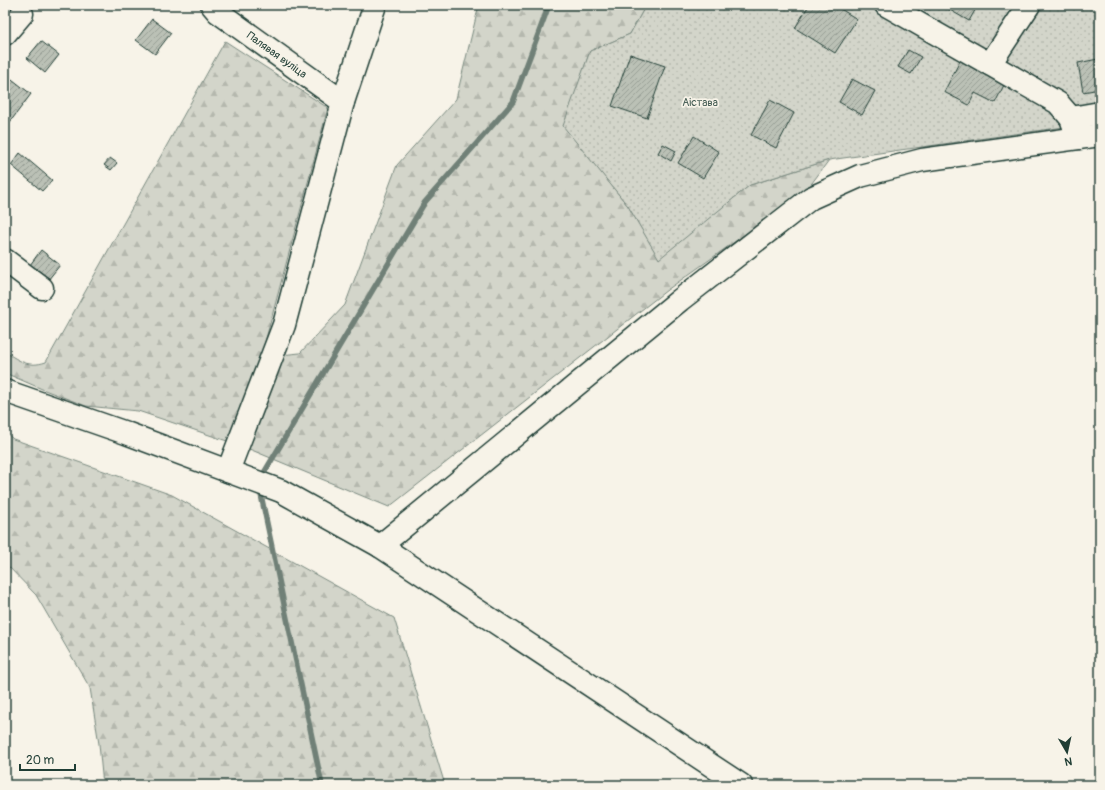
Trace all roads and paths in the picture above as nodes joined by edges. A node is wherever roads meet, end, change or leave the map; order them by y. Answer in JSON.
{"nodes":[{"id":1,"x":212,"y":5,"type":"edge"},
{"id":2,"x":375,"y":5,"type":"edge"},
{"id":3,"x":886,"y":5,"type":"edge"},
{"id":4,"x":1029,"y":5,"type":"edge"},
{"id":5,"x":22,"y":14,"type":"dead end"},
{"id":6,"x":5,"y":34,"type":"edge"},
{"id":7,"x":990,"y":64,"type":"junction"},
{"id":8,"x":343,"y":102,"type":"junction"},
{"id":9,"x":1100,"y":113,"type":"edge"},
{"id":10,"x":1071,"y":118,"type":"junction"},
{"id":11,"x":1100,"y":135,"type":"edge"},
{"id":12,"x":1078,"y":138,"type":"junction"},
{"id":13,"x":5,"y":260,"type":"edge"},
{"id":14,"x":42,"y":288,"type":"dead end"},
{"id":15,"x":5,"y":391,"type":"edge"},
{"id":16,"x":228,"y":470,"type":"junction"},
{"id":17,"x":380,"y":546,"type":"junction"},
{"id":18,"x":713,"y":777,"type":"edge"},
{"id":19,"x":741,"y":785,"type":"edge"}],
"edges":[{"from":1,"to":8,"type":"street","name":"Палявая вуліца"},
{"from":2,"to":8,"type":"street"},
{"from":3,"to":7,"type":"street"},
{"from":4,"to":7,"type":"street"},
{"from":5,"to":6,"type":"street"},
{"from":7,"to":10,"type":"street"},
{"from":8,"to":16,"type":"street"},
{"from":9,"to":10,"type":"street"},
{"from":10,"to":12,"type":"street"},
{"from":11,"to":12,"type":"street"},
{"from":12,"to":17,"type":"street"},
{"from":13,"to":14,"type":"street"},
{"from":15,"to":16,"type":"street"},
{"from":16,"to":17,"type":"street"},
{"from":17,"to":18,"type":"street"},
{"from":18,"to":19,"type":"street"}]}
